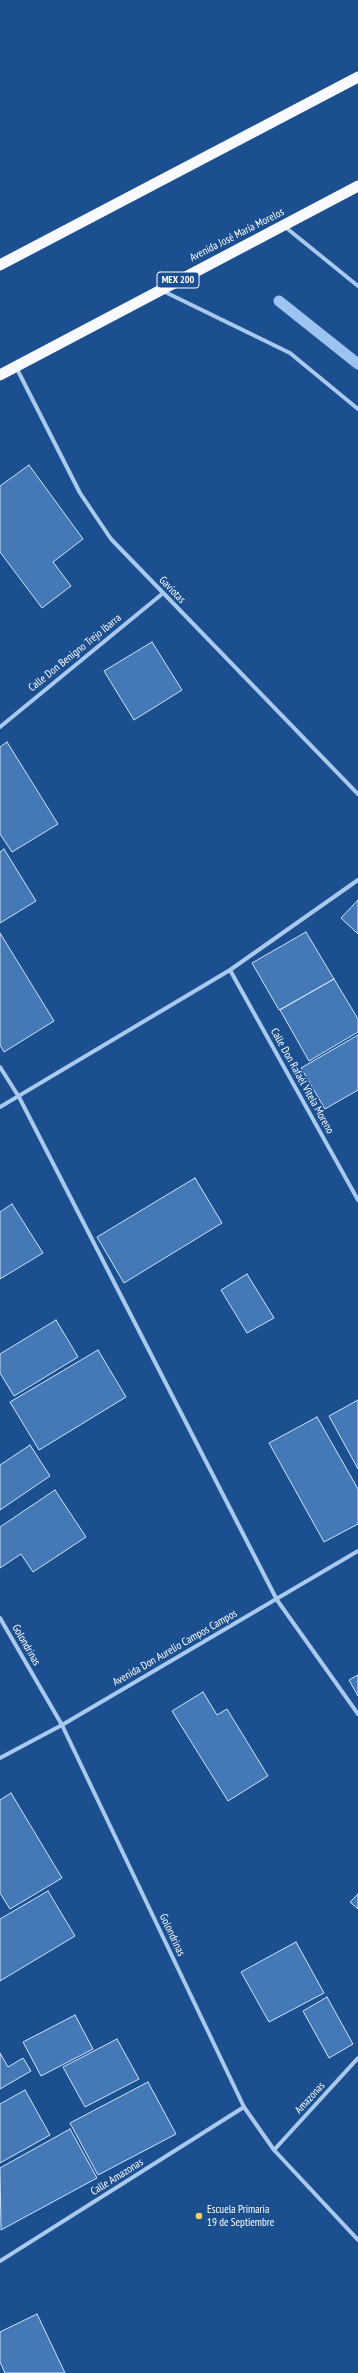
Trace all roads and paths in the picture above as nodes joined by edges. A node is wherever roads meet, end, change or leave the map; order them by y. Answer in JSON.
{"nodes":[{"id":1,"x":358,"y":77,"type":"edge"},
{"id":2,"x":358,"y":186,"type":"edge"},
{"id":3,"x":283,"y":226,"type":"junction"},
{"id":4,"x":0,"y":265,"type":"edge"},
{"id":5,"x":358,"y":286,"type":"edge"},
{"id":6,"x":159,"y":289,"type":"junction"},
{"id":7,"x":16,"y":366,"type":"junction"},
{"id":8,"x":0,"y":375,"type":"edge"},
{"id":9,"x":358,"y":409,"type":"edge"},
{"id":10,"x":162,"y":594,"type":"junction"},
{"id":11,"x":0,"y":727,"type":"edge"},
{"id":12,"x":358,"y":794,"type":"edge"},
{"id":13,"x":358,"y":880,"type":"edge"},
{"id":14,"x":230,"y":970,"type":"junction"},
{"id":15,"x":0,"y":1067,"type":"edge"},
{"id":16,"x":19,"y":1097,"type":"junction"},
{"id":17,"x":0,"y":1106,"type":"edge"},
{"id":18,"x":358,"y":1200,"type":"edge"},
{"id":19,"x":358,"y":1551,"type":"edge"},
{"id":20,"x":277,"y":1600,"type":"junction"},
{"id":21,"x":0,"y":1618,"type":"edge"},
{"id":22,"x":358,"y":1714,"type":"edge"},
{"id":23,"x":62,"y":1724,"type":"junction"},
{"id":24,"x":0,"y":1758,"type":"edge"},
{"id":25,"x":358,"y":2058,"type":"edge"},
{"id":26,"x":244,"y":2107,"type":"junction"},
{"id":27,"x":274,"y":2150,"type":"junction"},
{"id":28,"x":358,"y":2240,"type":"edge"},
{"id":29,"x":0,"y":2261,"type":"edge"}],
"edges":[{"from":1,"to":4,"type":"highway"},
{"from":2,"to":3,"type":"highway","name":"Avenida José María Morelos","number":"MEX 200"},
{"from":3,"to":5,"type":"street"},
{"from":3,"to":6,"type":"highway","name":"Avenida José María Morelos","number":"MEX 200"},
{"from":6,"to":7,"type":"highway","name":"Avenida José María Morelos","number":"MEX 200"},
{"from":6,"to":9,"type":"street"},
{"from":7,"to":8,"type":"highway","name":"Avenida José María Morelos","number":"MEX 200"},
{"from":7,"to":10,"type":"street","name":"Gaviotas"},
{"from":10,"to":11,"type":"street","name":"Calle Don Benigno Trejo Ibarra"},
{"from":10,"to":12,"type":"street","name":"Gaviotas"},
{"from":13,"to":14,"type":"street"},
{"from":14,"to":16,"type":"street"},
{"from":14,"to":18,"type":"street","name":"Calle Don Rafaél Vitela Moreno"},
{"from":15,"to":16,"type":"street"},
{"from":16,"to":17,"type":"street"},
{"from":16,"to":20,"type":"street"},
{"from":19,"to":20,"type":"street","name":"Avenida Don Aurelio Campos Campos"},
{"from":20,"to":22,"type":"street"},
{"from":20,"to":23,"type":"street","name":"Avenida Don Aurelio Campos Campos"},
{"from":21,"to":23,"type":"street","name":"Golondrinas"},
{"from":23,"to":24,"type":"street","name":"Avenida Don Aurelio Campos Campos"},
{"from":23,"to":26,"type":"street","name":"Golondrinas"},
{"from":25,"to":27,"type":"street","name":"Amazonas"},
{"from":26,"to":27,"type":"street","name":"Golondrinas"},
{"from":26,"to":29,"type":"street","name":"Calle Amazonas"},
{"from":27,"to":28,"type":"street","name":"Golondrinas"}]}
